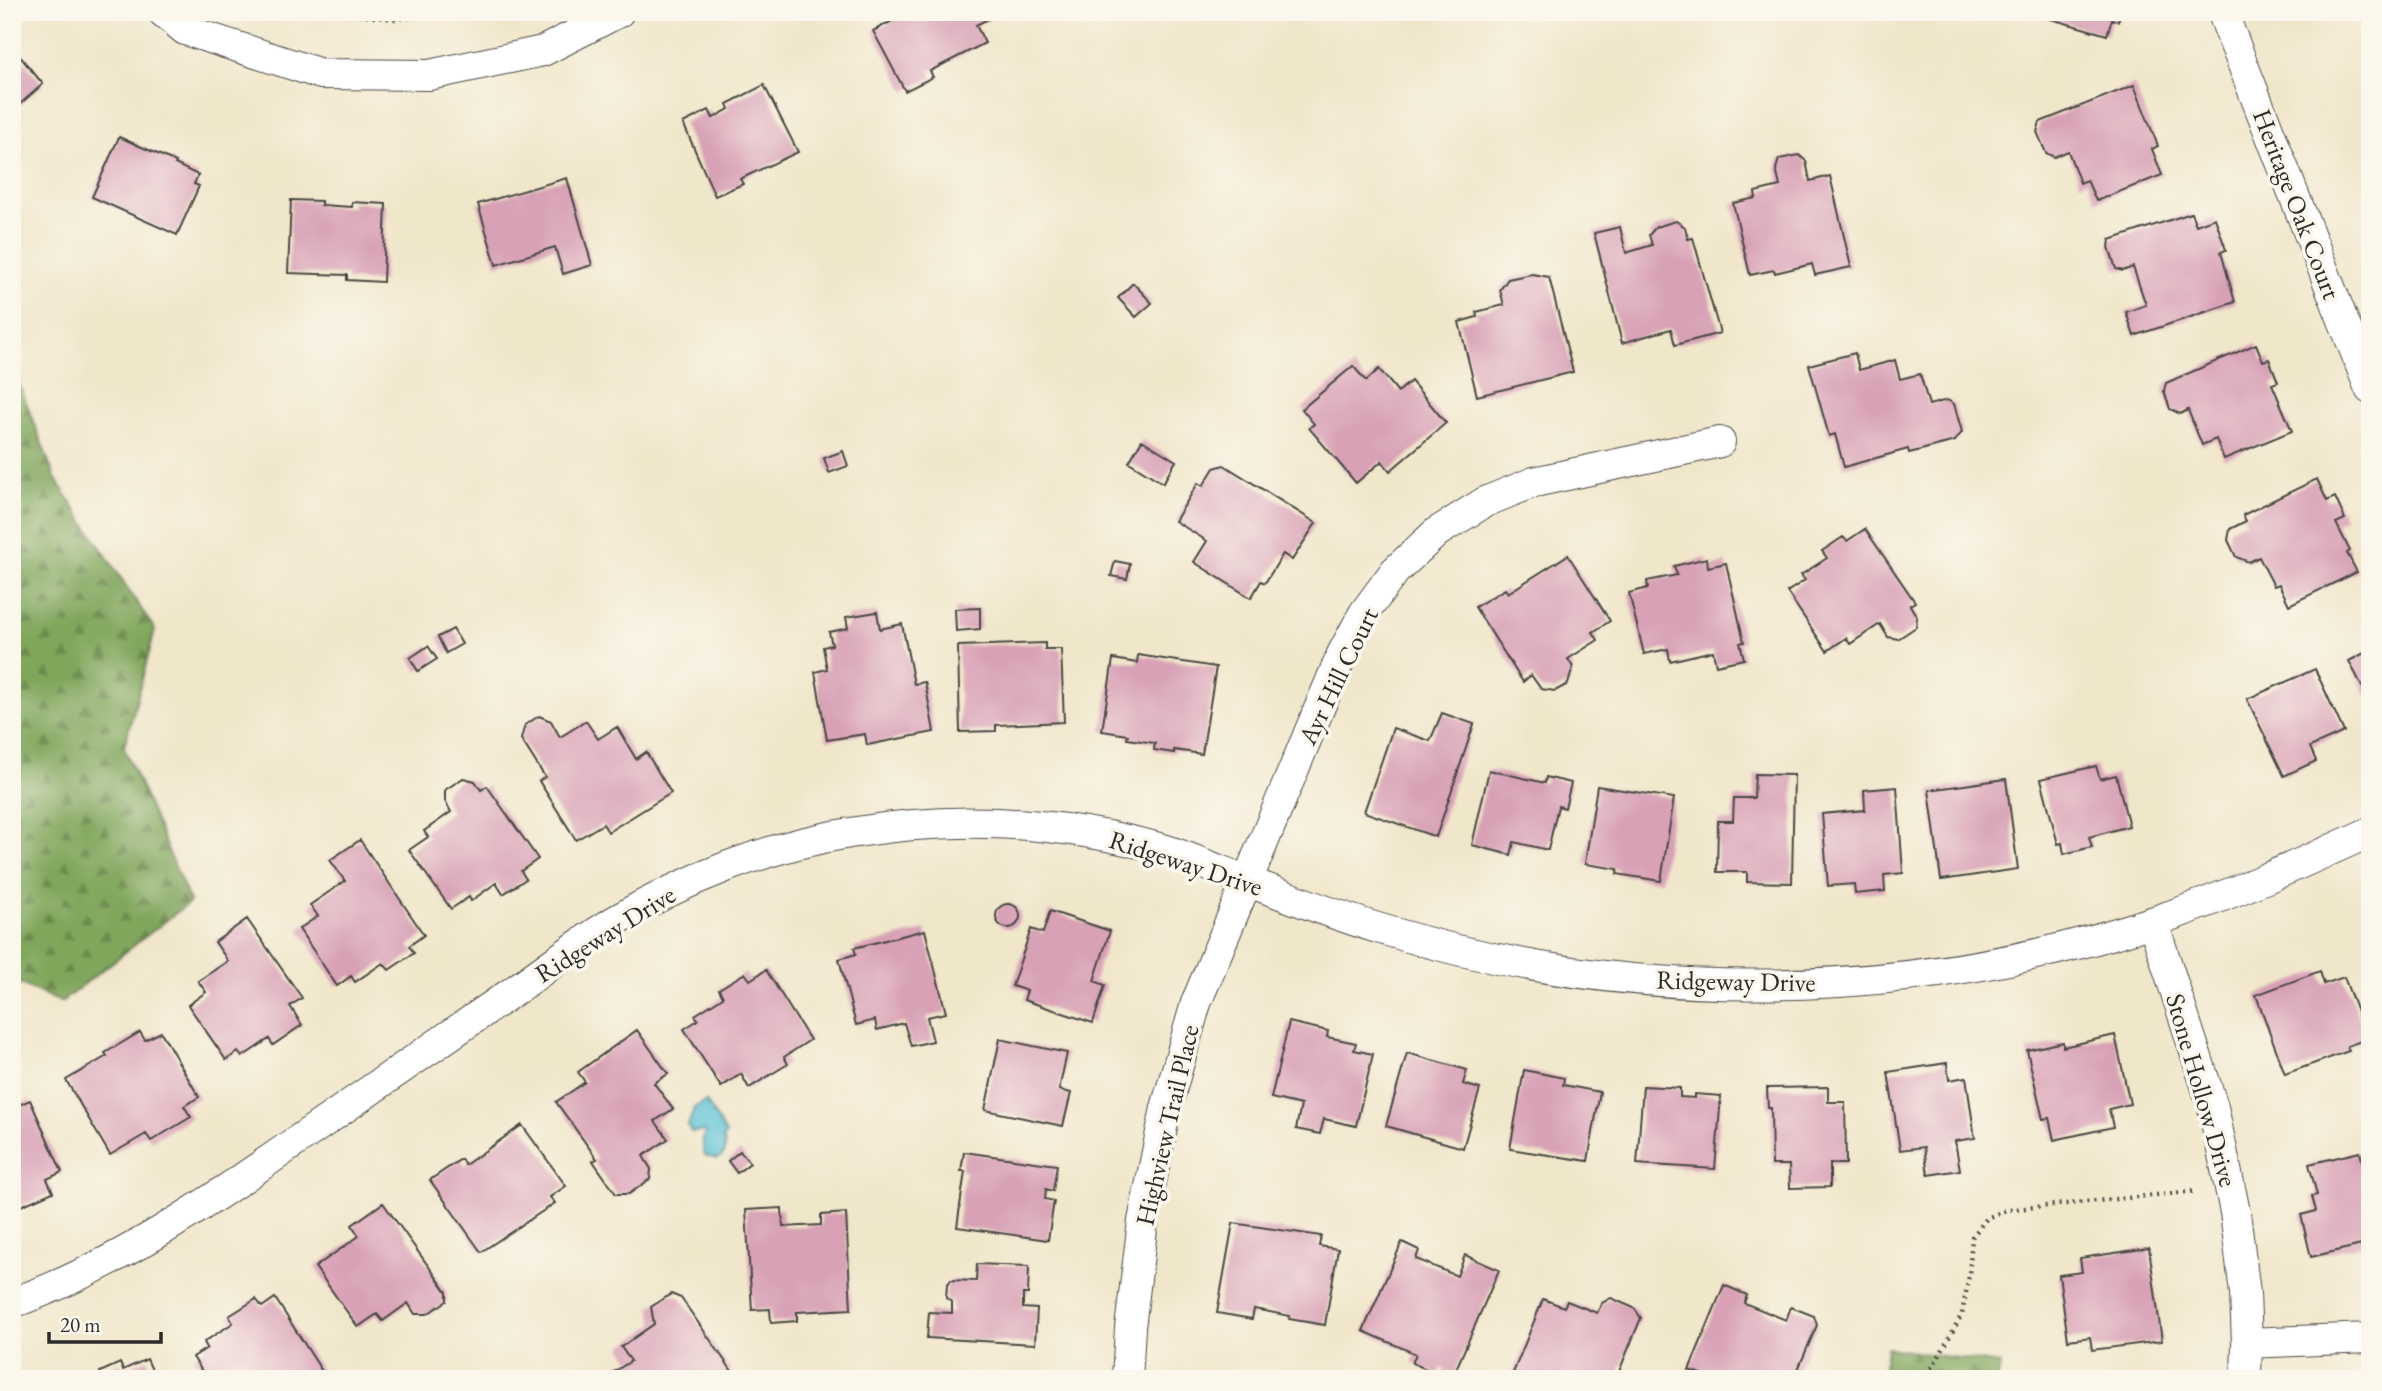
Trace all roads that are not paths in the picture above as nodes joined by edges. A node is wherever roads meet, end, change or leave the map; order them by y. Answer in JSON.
{"nodes":[{"id":1,"x":163,"y":12,"type":"edge"},
{"id":2,"x":619,"y":12,"type":"edge"},
{"id":3,"x":2225,"y":19,"type":"dead end"},
{"id":4,"x":2370,"y":389,"type":"edge"},
{"id":5,"x":1720,"y":442,"type":"dead end"},
{"id":6,"x":2370,"y":832,"type":"edge"},
{"id":7,"x":1246,"y":880,"type":"junction"},
{"id":8,"x":2153,"y":922,"type":"junction"},
{"id":9,"x":12,"y":1303,"type":"edge"},
{"id":10,"x":2370,"y":1338,"type":"edge"},
{"id":11,"x":2247,"y":1343,"type":"junction"},
{"id":12,"x":1127,"y":1379,"type":"edge"},
{"id":13,"x":2246,"y":1379,"type":"edge"}],
"edges":[{"from":1,"to":2,"type":"street"},
{"from":3,"to":4,"type":"street","name":"Heritage Oak Court"},
{"from":5,"to":7,"type":"street","name":"Ayr Hill Court"},
{"from":6,"to":8,"type":"street","name":"Ridgeway Drive"},
{"from":7,"to":8,"type":"street","name":"Ridgeway Drive"},
{"from":7,"to":9,"type":"street","name":"Ridgeway Drive"},
{"from":7,"to":12,"type":"street","name":"Highview Trail Place"},
{"from":8,"to":11,"type":"street","name":"Stone Hollow Drive"},
{"from":10,"to":11,"type":"street"},
{"from":11,"to":13,"type":"street","name":"Stone Hollow Drive"}]}
